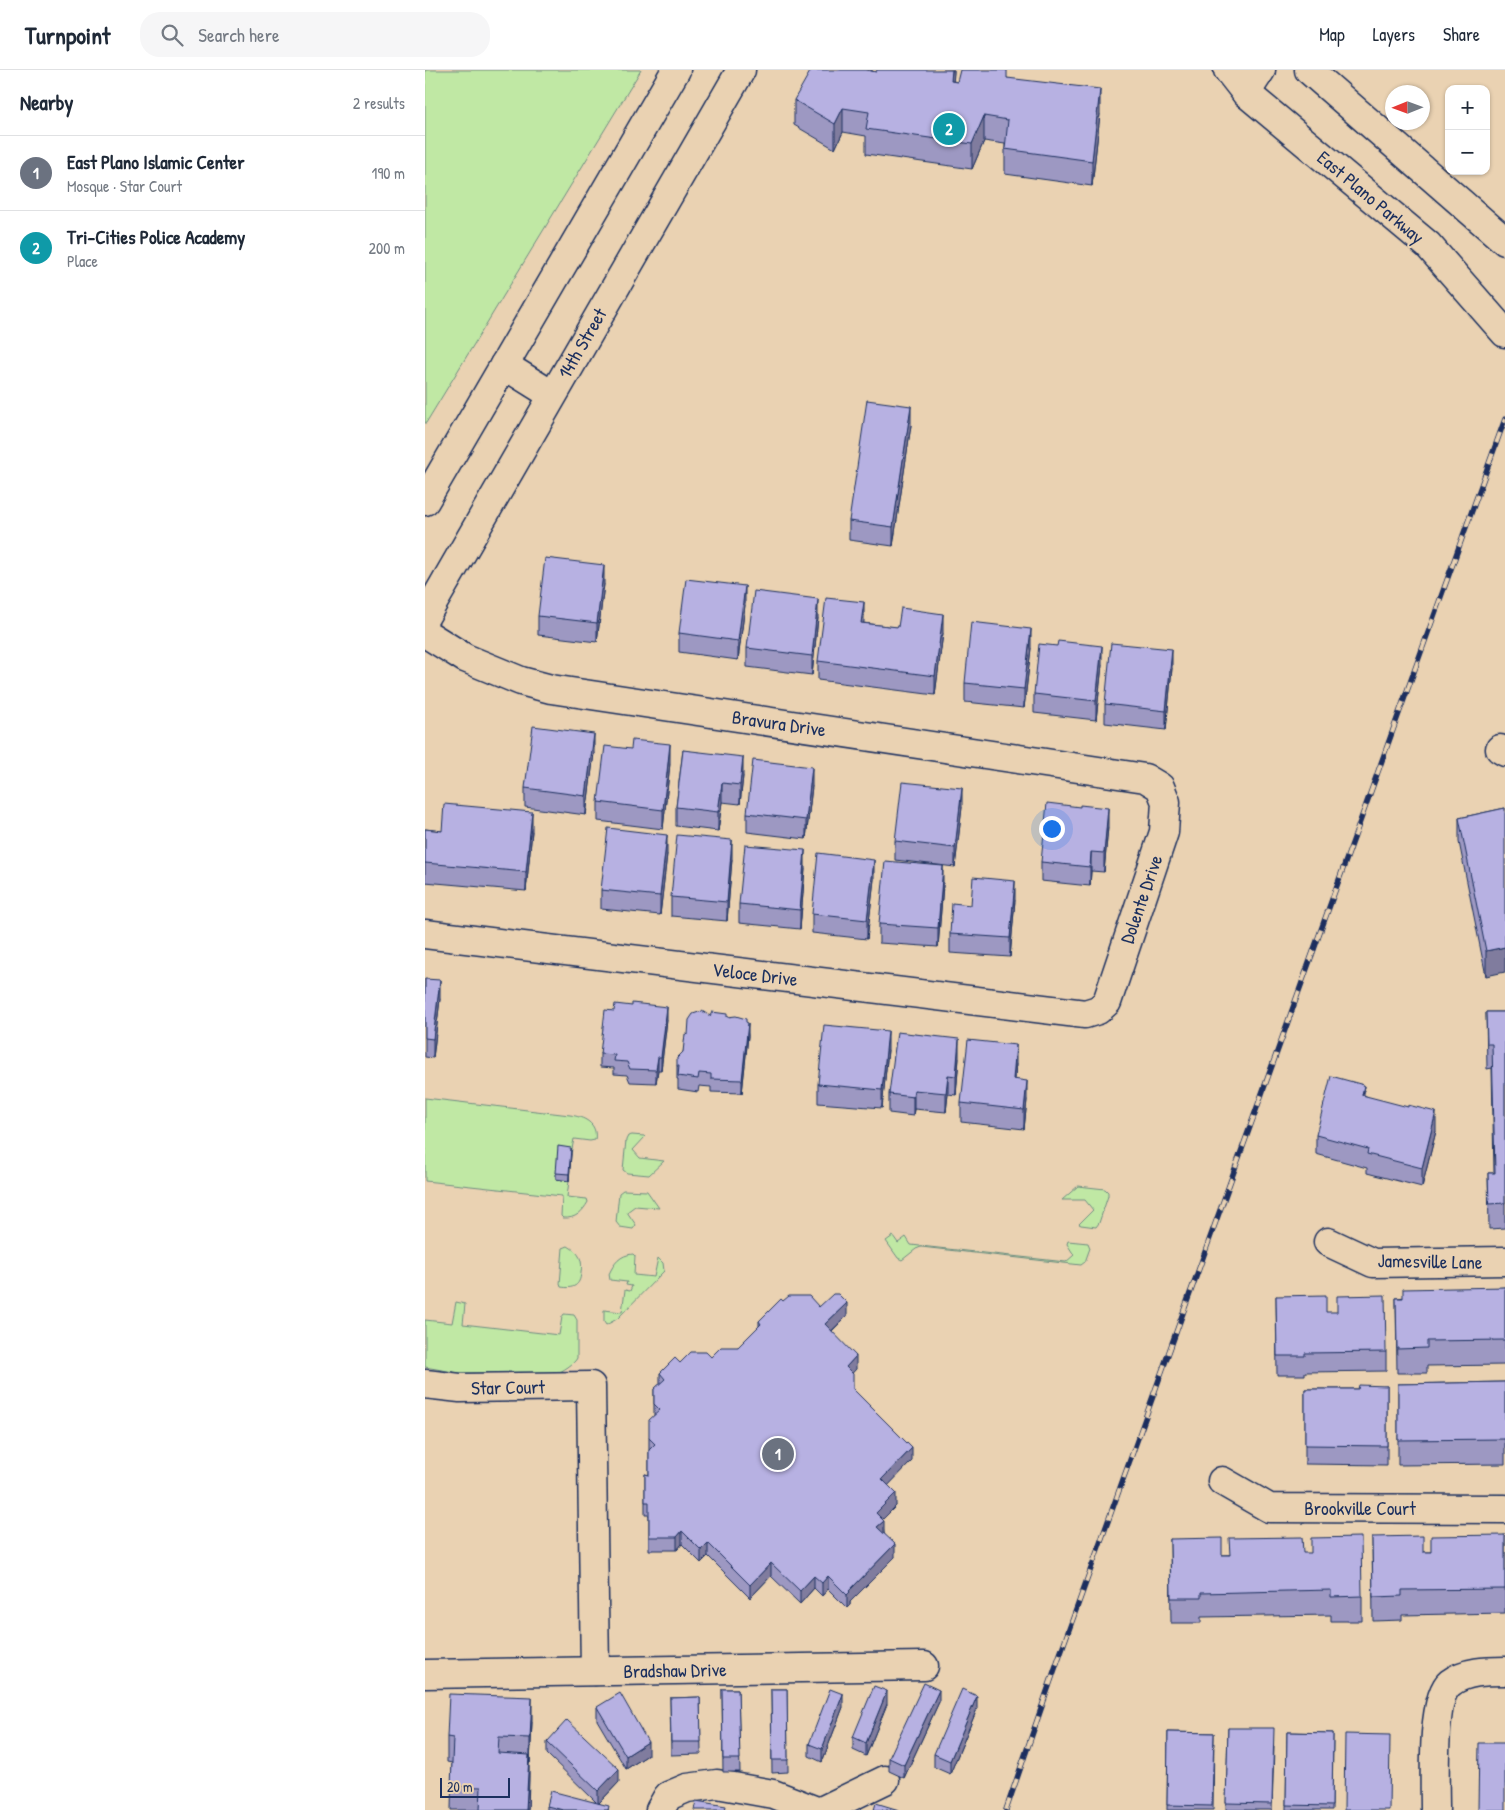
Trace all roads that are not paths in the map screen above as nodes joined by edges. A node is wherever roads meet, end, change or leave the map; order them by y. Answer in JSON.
{"nodes":[{"id":1,"x":676,"y":70,"type":"edge"},
{"id":2,"x":741,"y":70,"type":"edge"},
{"id":3,"x":1228,"y":70,"type":"edge"},
{"id":4,"x":1261,"y":70,"type":"edge"},
{"id":5,"x":1309,"y":70,"type":"edge"},
{"id":6,"x":1246,"y":93,"type":"junction"},
{"id":7,"x":1505,"y":241,"type":"edge"},
{"id":8,"x":1505,"y":333,"type":"edge"},
{"id":9,"x":504,"y":365,"type":"junction"},
{"id":10,"x":552,"y":395,"type":"junction"},
{"id":11,"x":425,"y":501,"type":"edge"},
{"id":12,"x":425,"y":618,"type":"edge"},
{"id":13,"x":425,"y":633,"type":"edge"},
{"id":14,"x":1145,"y":778,"type":"joint"},
{"id":15,"x":425,"y":934,"type":"edge"},
{"id":16,"x":1085,"y":1014,"type":"joint"},
{"id":17,"x":1328,"y":1242,"type":"dead end"},
{"id":18,"x":1505,"y":1262,"type":"edge"},
{"id":19,"x":425,"y":1384,"type":"edge"},
{"id":20,"x":1222,"y":1481,"type":"dead end"},
{"id":21,"x":1505,"y":1509,"type":"edge"},
{"id":22,"x":924,"y":1666,"type":"dead end"},
{"id":23,"x":595,"y":1670,"type":"junction"},
{"id":24,"x":1505,"y":1671,"type":"edge"},
{"id":25,"x":425,"y":1674,"type":"edge"},
{"id":26,"x":885,"y":1780,"type":"dead end"},
{"id":27,"x":660,"y":1810,"type":"edge"},
{"id":28,"x":814,"y":1810,"type":"edge"},
{"id":29,"x":823,"y":1810,"type":"edge"},
{"id":30,"x":1435,"y":1810,"type":"edge"}],
"edges":[{"from":1,"to":9,"type":"street"},
{"from":2,"to":10,"type":"street","name":"14th Street"},
{"from":3,"to":6,"type":"street","name":"East Plano Parkway"},
{"from":4,"to":6,"type":"street"},
{"from":5,"to":7,"type":"street"},
{"from":6,"to":8,"type":"street","name":"East Plano Parkway"},
{"from":9,"to":10,"type":"street"},
{"from":9,"to":11,"type":"street"},
{"from":10,"to":12,"type":"street","name":"14th Street"},
{"from":13,"to":14,"type":"street","name":"Bravura Drive"},
{"from":14,"to":16,"type":"street","name":"Dolente Drive"},
{"from":15,"to":16,"type":"street","name":"Veloce Drive"},
{"from":17,"to":18,"type":"street","name":"Jamesville Lane"},
{"from":19,"to":23,"type":"street","name":"Star Court"},
{"from":20,"to":21,"type":"street","name":"Brookville Court"},
{"from":22,"to":23,"type":"street","name":"Bradshaw Drive"},
{"from":23,"to":25,"type":"street","name":"Bradshaw Drive"},
{"from":24,"to":30,"type":"street"},
{"from":26,"to":29,"type":"street"},
{"from":27,"to":28,"type":"street"}]}
